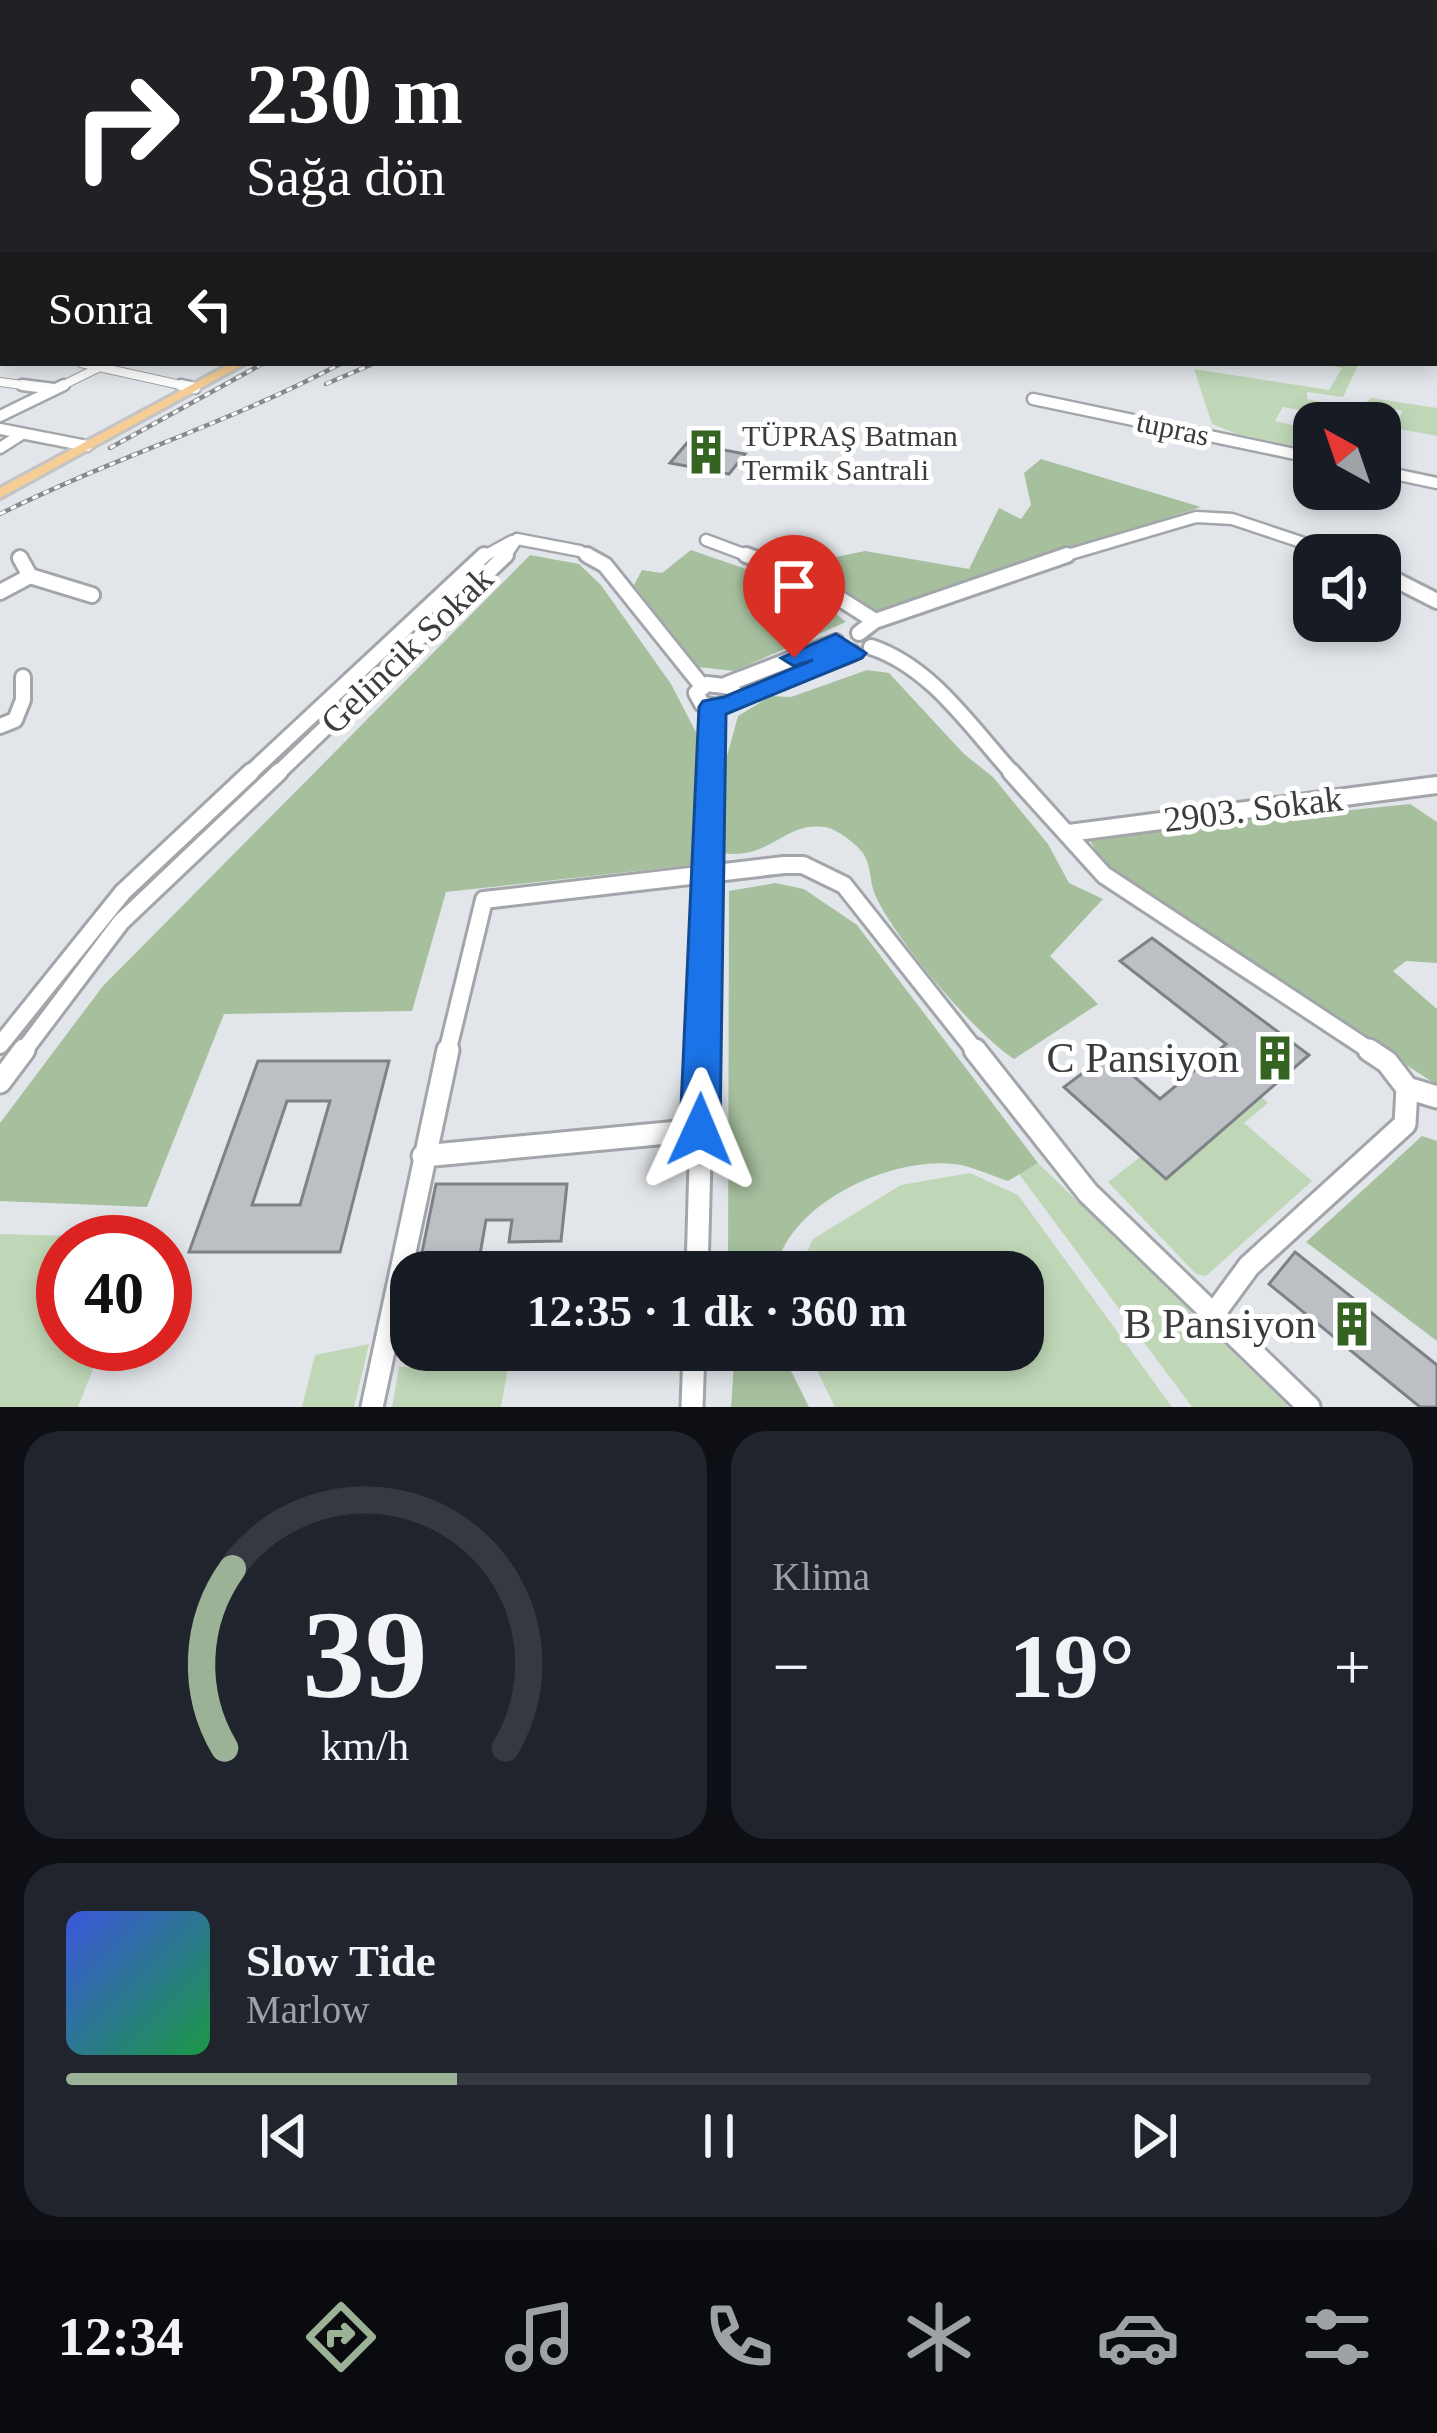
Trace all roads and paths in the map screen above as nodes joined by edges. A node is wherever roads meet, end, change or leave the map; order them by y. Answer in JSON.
{"nodes":[{"id":1,"x":91,"y":366,"type":"edge"},
{"id":2,"x":129,"y":366,"type":"edge"},
{"id":3,"x":235,"y":366,"type":"edge"},
{"id":4,"x":98,"y":368,"type":"junction"},
{"id":5,"x":118,"y":371,"type":"junction"},
{"id":6,"x":0,"y":382,"type":"edge"},
{"id":7,"x":195,"y":388,"type":"junction"},
{"id":8,"x":54,"y":389,"type":"junction"},
{"id":9,"x":1033,"y":399,"type":"dead end"},
{"id":10,"x":0,"y":416,"type":"edge"},
{"id":11,"x":1,"y":430,"type":"edge"},
{"id":12,"x":22,"y":434,"type":"junction"},
{"id":13,"x":87,"y":446,"type":"junction"},
{"id":14,"x":0,"y":448,"type":"edge"},
{"id":15,"x":1293,"y":454,"type":"edge"},
{"id":16,"x":1401,"y":475,"type":"edge"},
{"id":17,"x":1437,"y":483,"type":"edge"},
{"id":18,"x":0,"y":494,"type":"edge"},
{"id":19,"x":517,"y":539,"type":"junction"},
{"id":20,"x":1293,"y":539,"type":"edge"},
{"id":21,"x":706,"y":540,"type":"dead end"},
{"id":22,"x":20,"y":559,"type":"dead end"},
{"id":23,"x":29,"y":577,"type":"junction"},
{"id":24,"x":1401,"y":583,"type":"edge"},
{"id":25,"x":0,"y":592,"type":"edge"},
{"id":26,"x":92,"y":596,"type":"dead end"},
{"id":27,"x":1437,"y":602,"type":"edge"},
{"id":28,"x":875,"y":621,"type":"junction"},
{"id":29,"x":859,"y":633,"type":"junction"},
{"id":30,"x":836,"y":642,"type":"junction"},
{"id":31,"x":871,"y":647,"type":"junction"},
{"id":32,"x":853,"y":653,"type":"junction"},
{"id":33,"x":23,"y":677,"type":"dead end"},
{"id":34,"x":727,"y":684,"type":"junction"},
{"id":35,"x":702,"y":686,"type":"junction"},
{"id":36,"x":736,"y":699,"type":"junction"},
{"id":37,"x":712,"y":707,"type":"junction"},
{"id":38,"x":0,"y":726,"type":"edge"},
{"id":39,"x":1437,"y":785,"type":"edge"},
{"id":40,"x":1069,"y":833,"type":"junction"},
{"id":41,"x":706,"y":878,"type":"junction"},
{"id":42,"x":154,"y":891,"type":"junction"},
{"id":43,"x":123,"y":892,"type":"junction"},
{"id":44,"x":0,"y":1045,"type":"edge"},
{"id":45,"x":0,"y":1082,"type":"edge"},
{"id":46,"x":1407,"y":1088,"type":"junction"},
{"id":47,"x":1437,"y":1097,"type":"edge"},
{"id":48,"x":700,"y":1130,"type":"junction"},
{"id":49,"x":423,"y":1156,"type":"junction"},
{"id":50,"x":697,"y":1251,"type":"edge"},
{"id":51,"x":1213,"y":1316,"type":"junction"},
{"id":52,"x":693,"y":1371,"type":"edge"},
{"id":53,"x":372,"y":1407,"type":"edge"},
{"id":54,"x":692,"y":1407,"type":"edge"},
{"id":55,"x":1309,"y":1407,"type":"edge"}],
"edges":[{"from":1,"to":4,"type":"street"},
{"from":2,"to":5,"type":"street"},
{"from":3,"to":7,"type":"main road"},
{"from":4,"to":5,"type":"street"},
{"from":4,"to":8,"type":"street"},
{"from":5,"to":7,"type":"street"},
{"from":6,"to":8,"type":"street"},
{"from":7,"to":13,"type":"main road"},
{"from":8,"to":10,"type":"street"},
{"from":9,"to":15,"type":"street","name":"tupras"},
{"from":11,"to":12,"type":"street"},
{"from":12,"to":13,"type":"street"},
{"from":12,"to":14,"type":"street"},
{"from":13,"to":18,"type":"main road"},
{"from":16,"to":17,"type":"street"},
{"from":19,"to":35,"type":"street"},
{"from":19,"to":42,"type":"street","name":"Gelincik Sokak"},
{"from":19,"to":43,"type":"street","name":"Gelincik Sokak"},
{"from":20,"to":28,"type":"street"},
{"from":21,"to":28,"type":"street"},
{"from":22,"to":23,"type":"street"},
{"from":23,"to":25,"type":"street"},
{"from":23,"to":26,"type":"street"},
{"from":24,"to":27,"type":"street"},
{"from":28,"to":29,"type":"street"},
{"from":29,"to":30,"type":"street"},
{"from":29,"to":31,"type":"street"},
{"from":30,"to":32,"type":"street"},
{"from":30,"to":34,"type":"street"},
{"from":31,"to":32,"type":"street"},
{"from":31,"to":40,"type":"street"},
{"from":32,"to":36,"type":"street"},
{"from":33,"to":38,"type":"street"},
{"from":34,"to":35,"type":"street"},
{"from":34,"to":36,"type":"street"},
{"from":35,"to":37,"type":"street"},
{"from":36,"to":37,"type":"street"},
{"from":37,"to":41,"type":"street"},
{"from":39,"to":40,"type":"street","name":"2903. Sokak"},
{"from":40,"to":46,"type":"street"},
{"from":41,"to":48,"type":"street"},
{"from":41,"to":49,"type":"street"},
{"from":41,"to":51,"type":"street"},
{"from":42,"to":43,"type":"street"},
{"from":42,"to":45,"type":"street","name":"Gelincik Sokak"},
{"from":43,"to":44,"type":"street","name":"Gelincik Sokak"},
{"from":46,"to":47,"type":"street"},
{"from":46,"to":51,"type":"street"},
{"from":48,"to":49,"type":"street"},
{"from":48,"to":50,"type":"street"},
{"from":49,"to":53,"type":"street"},
{"from":51,"to":55,"type":"street"},
{"from":52,"to":54,"type":"street"}]}
